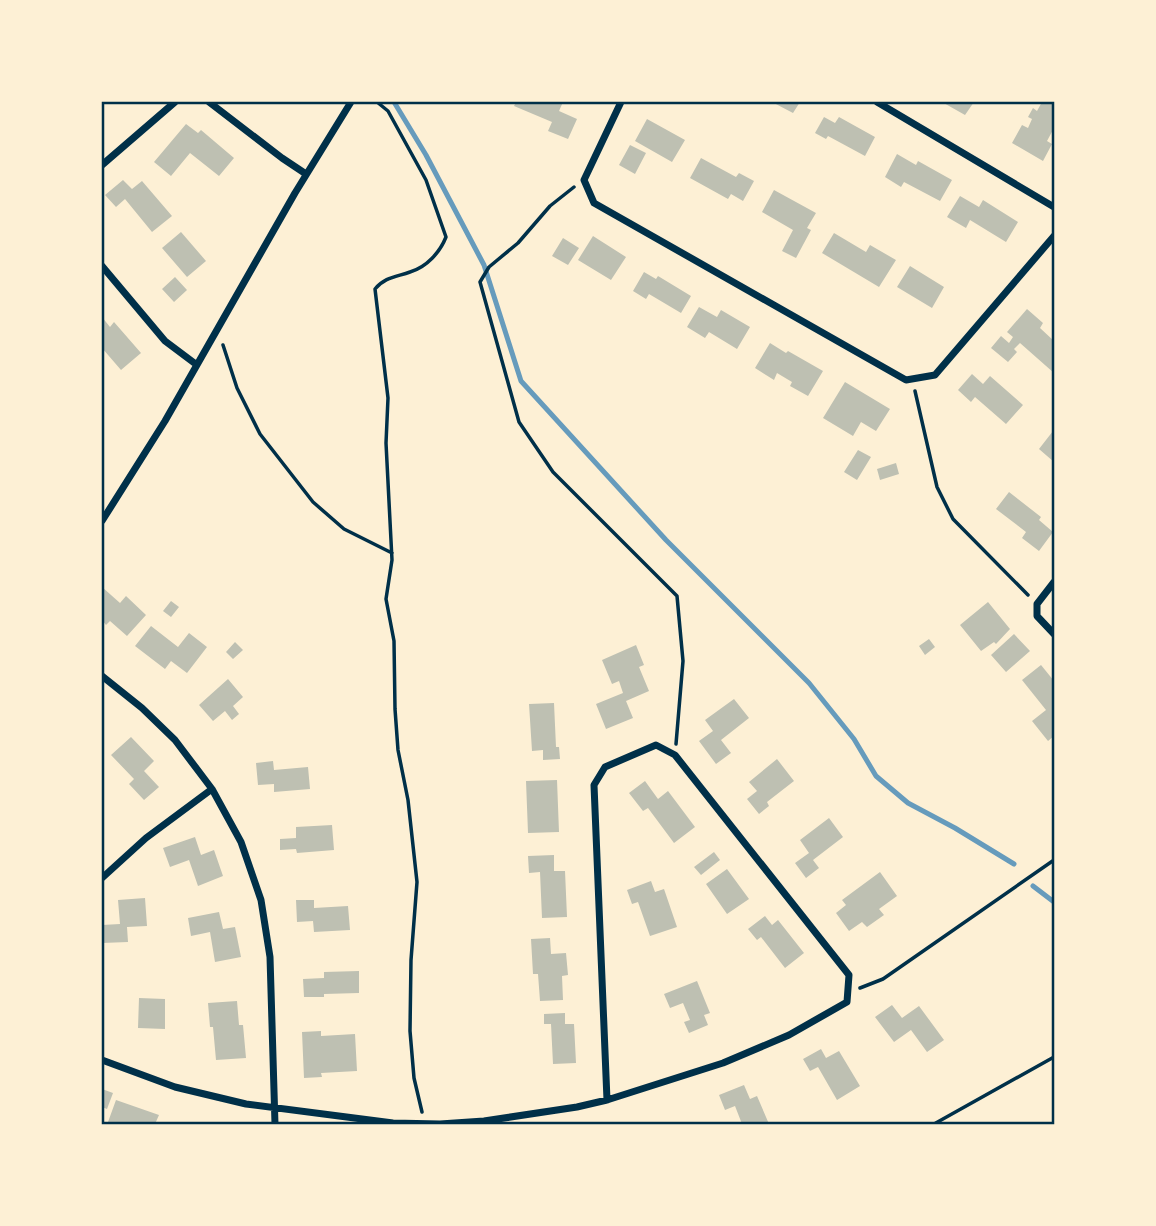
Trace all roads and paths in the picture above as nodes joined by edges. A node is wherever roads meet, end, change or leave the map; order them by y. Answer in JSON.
{"nodes":[{"id":1,"x":175,"y":102,"type":"edge"},
{"id":2,"x":209,"y":102,"type":"edge"},
{"id":3,"x":351,"y":102,"type":"edge"},
{"id":4,"x":377,"y":102,"type":"edge"},
{"id":5,"x":621,"y":102,"type":"edge"},
{"id":6,"x":877,"y":102,"type":"edge"},
{"id":7,"x":102,"y":165,"type":"edge"},
{"id":8,"x":306,"y":174,"type":"junction"},
{"id":9,"x":584,"y":180,"type":"junction"},
{"id":10,"x":1055,"y":207,"type":"edge"},
{"id":11,"x":1055,"y":236,"type":"edge"},
{"id":12,"x":102,"y":266,"type":"edge"},
{"id":13,"x":223,"y":345,"type":"dead end"},
{"id":14,"x":197,"y":365,"type":"junction"},
{"id":15,"x":906,"y":380,"type":"junction"},
{"id":16,"x":102,"y":521,"type":"edge"},
{"id":17,"x":392,"y":552,"type":"junction"},
{"id":18,"x":1055,"y":582,"type":"edge"},
{"id":19,"x":1037,"y":604,"type":"junction"},
{"id":20,"x":1055,"y":635,"type":"edge"},
{"id":21,"x":102,"y":676,"type":"edge"},
{"id":22,"x":675,"y":755,"type":"junction"},
{"id":23,"x":212,"y":789,"type":"junction"},
{"id":24,"x":1055,"y":860,"type":"edge"},
{"id":25,"x":102,"y":878,"type":"edge"},
{"id":26,"x":848,"y":990,"type":"junction"},
{"id":27,"x":1055,"y":1057,"type":"edge"},
{"id":28,"x":102,"y":1060,"type":"edge"},
{"id":29,"x":607,"y":1100,"type":"junction"},
{"id":30,"x":275,"y":1108,"type":"junction"},
{"id":31,"x":425,"y":1124,"type":"edge"},
{"id":32,"x":275,"y":1125,"type":"edge"},
{"id":33,"x":934,"y":1125,"type":"edge"}],
"edges":[{"from":1,"to":7,"type":"street"},
{"from":2,"to":8,"type":"street"},
{"from":3,"to":8,"type":"street"},
{"from":4,"to":17,"type":"path"},
{"from":5,"to":9,"type":"street"},
{"from":6,"to":10,"type":"street"},
{"from":8,"to":14,"type":"street"},
{"from":9,"to":15,"type":"street"},
{"from":9,"to":22,"type":"path"},
{"from":11,"to":15,"type":"street"},
{"from":12,"to":14,"type":"street"},
{"from":13,"to":17,"type":"path"},
{"from":14,"to":16,"type":"street"},
{"from":15,"to":19,"type":"path"},
{"from":17,"to":31,"type":"path"},
{"from":18,"to":19,"type":"street"},
{"from":19,"to":20,"type":"street"},
{"from":21,"to":23,"type":"street"},
{"from":22,"to":26,"type":"street"},
{"from":22,"to":29,"type":"street"},
{"from":23,"to":25,"type":"street"},
{"from":23,"to":30,"type":"street"},
{"from":24,"to":26,"type":"path"},
{"from":26,"to":29,"type":"street"},
{"from":27,"to":33,"type":"path"},
{"from":28,"to":30,"type":"street"},
{"from":29,"to":31,"type":"street"},
{"from":30,"to":31,"type":"street"},
{"from":30,"to":32,"type":"street"}]}
